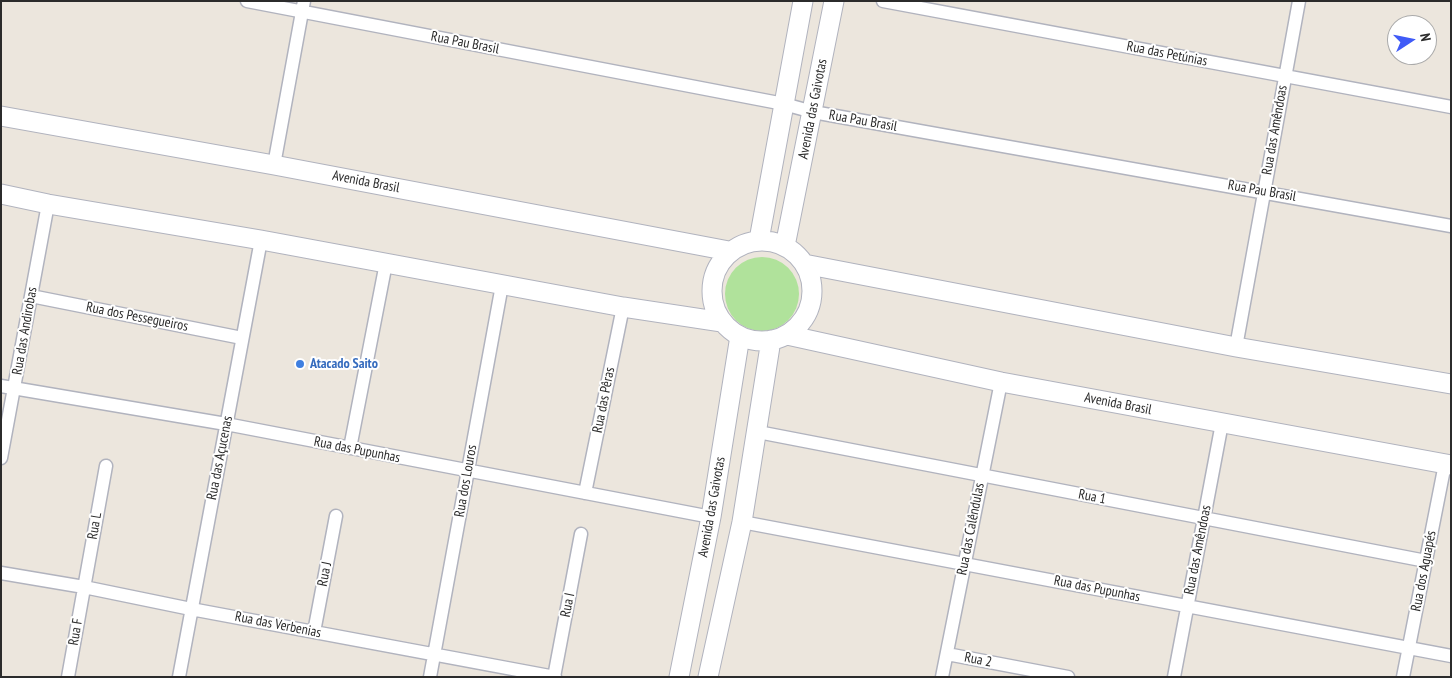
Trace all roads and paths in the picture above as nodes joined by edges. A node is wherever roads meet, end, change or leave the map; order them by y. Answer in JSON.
{"nodes":[{"id":1,"x":247,"y":1,"type":"edge"},
{"id":2,"x":803,"y":1,"type":"edge"},
{"id":3,"x":834,"y":1,"type":"edge"},
{"id":4,"x":883,"y":1,"type":"edge"},
{"id":5,"x":1299,"y":1,"type":"edge"},
{"id":6,"x":303,"y":7,"type":"edge"},
{"id":7,"x":1285,"y":76,"type":"junction"},
{"id":8,"x":784,"y":104,"type":"junction"},
{"id":9,"x":1451,"y":107,"type":"edge"},
{"id":10,"x":813,"y":112,"type":"junction"},
{"id":11,"x":1,"y":116,"type":"edge"},
{"id":12,"x":274,"y":165,"type":"junction"},
{"id":13,"x":1264,"y":191,"type":"junction"},
{"id":14,"x":1,"y":194,"type":"edge"},
{"id":15,"x":48,"y":204,"type":"junction"},
{"id":16,"x":1451,"y":226,"type":"edge"},
{"id":17,"x":261,"y":240,"type":"junction"},
{"id":18,"x":759,"y":240,"type":"junction"},
{"id":19,"x":785,"y":246,"type":"junction"},
{"id":20,"x":729,"y":251,"type":"junction"},
{"id":21,"x":386,"y":263,"type":"junction"},
{"id":22,"x":804,"y":264,"type":"junction"},
{"id":23,"x":502,"y":285,"type":"junction"},
{"id":24,"x":31,"y":296,"type":"junction"},
{"id":25,"x":623,"y":307,"type":"junction"},
{"id":26,"x":722,"y":322,"type":"junction"},
{"id":27,"x":740,"y":336,"type":"junction"},
{"id":28,"x":242,"y":338,"type":"junction"},
{"id":29,"x":779,"y":338,"type":"junction"},
{"id":30,"x":1236,"y":347,"type":"junction"},
{"id":31,"x":1001,"y":382,"type":"junction"},
{"id":32,"x":1451,"y":384,"type":"edge"},
{"id":33,"x":8,"y":387,"type":"edge"},
{"id":34,"x":1222,"y":423,"type":"junction"},
{"id":35,"x":226,"y":424,"type":"junction"},
{"id":36,"x":758,"y":432,"type":"junction"},
{"id":37,"x":350,"y":448,"type":"junction"},
{"id":38,"x":1,"y":458,"type":"edge"},
{"id":39,"x":1448,"y":465,"type":"edge"},
{"id":40,"x":106,"y":466,"type":"dead end"},
{"id":41,"x":467,"y":471,"type":"junction"},
{"id":42,"x":982,"y":476,"type":"junction"},
{"id":43,"x":585,"y":493,"type":"junction"},
{"id":44,"x":336,"y":516,"type":"dead end"},
{"id":45,"x":711,"y":517,"type":"junction"},
{"id":46,"x":1204,"y":518,"type":"junction"},
{"id":47,"x":742,"y":522,"type":"junction"},
{"id":48,"x":581,"y":534,"type":"dead end"},
{"id":49,"x":1426,"y":561,"type":"junction"},
{"id":50,"x":964,"y":564,"type":"junction"},
{"id":51,"x":1,"y":573,"type":"edge"},
{"id":52,"x":84,"y":587,"type":"junction"},
{"id":53,"x":1187,"y":606,"type":"junction"},
{"id":54,"x":192,"y":609,"type":"junction"},
{"id":55,"x":314,"y":632,"type":"junction"},
{"id":56,"x":1409,"y":648,"type":"junction"},
{"id":57,"x":434,"y":654,"type":"junction"},
{"id":58,"x":947,"y":654,"type":"junction"},
{"id":59,"x":1451,"y":656,"type":"edge"},
{"id":60,"x":68,"y":677,"type":"edge"},
{"id":61,"x":179,"y":677,"type":"edge"},
{"id":62,"x":430,"y":677,"type":"edge"},
{"id":63,"x":554,"y":677,"type":"edge"},
{"id":64,"x":679,"y":677,"type":"edge"},
{"id":65,"x":708,"y":677,"type":"edge"},
{"id":66,"x":942,"y":677,"type":"edge"},
{"id":67,"x":1068,"y":677,"type":"edge"},
{"id":68,"x":1174,"y":677,"type":"edge"},
{"id":69,"x":1403,"y":677,"type":"edge"}],
"edges":[{"from":1,"to":6,"type":"street","name":"Rua Pau Brasil"},
{"from":2,"to":8,"type":"street"},
{"from":3,"to":10,"type":"street","name":"Avenida das Gaivotas"},
{"from":4,"to":7,"type":"street","name":"Rua das Petúnias"},
{"from":5,"to":7,"type":"street","name":"Rua das Amêndoas"},
{"from":6,"to":8,"type":"street","name":"Rua Pau Brasil"},
{"from":6,"to":12,"type":"street"},
{"from":7,"to":9,"type":"street","name":"Rua das Petúnias"},
{"from":7,"to":13,"type":"street","name":"Rua das Amêndoas"},
{"from":8,"to":10,"type":"street","name":"Rua Pau Brasil"},
{"from":8,"to":18,"type":"street"},
{"from":10,"to":13,"type":"street","name":"Rua Pau Brasil"},
{"from":10,"to":19,"type":"street","name":"Avenida das Gaivotas"},
{"from":11,"to":12,"type":"street","name":"Avenida Brasil"},
{"from":12,"to":20,"type":"street","name":"Avenida Brasil"},
{"from":13,"to":16,"type":"street","name":"Rua Pau Brasil"},
{"from":13,"to":30,"type":"street","name":"Rua das Amêndoas"},
{"from":14,"to":15,"type":"street"},
{"from":15,"to":17,"type":"street"},
{"from":15,"to":24,"type":"street","name":"Rua das Andirobas"},
{"from":17,"to":21,"type":"street"},
{"from":17,"to":28,"type":"street","name":"Rua das Açucenas"},
{"from":18,"to":19,"type":"street"},
{"from":18,"to":20,"type":"street"},
{"from":19,"to":22,"type":"street"},
{"from":20,"to":26,"type":"street"},
{"from":21,"to":23,"type":"street"},
{"from":21,"to":37,"type":"street"},
{"from":22,"to":29,"type":"street"},
{"from":22,"to":30,"type":"street"},
{"from":23,"to":25,"type":"street"},
{"from":23,"to":41,"type":"street","name":"Rua dos Louros"},
{"from":24,"to":28,"type":"street","name":"Rua dos Pessegueiros"},
{"from":24,"to":33,"type":"street","name":"Rua das Andirobas"},
{"from":25,"to":26,"type":"street"},
{"from":25,"to":43,"type":"street","name":"Rua das Pêras"},
{"from":26,"to":27,"type":"street"},
{"from":27,"to":29,"type":"street"},
{"from":27,"to":45,"type":"street","name":"Avenida das Gaivotas"},
{"from":28,"to":35,"type":"street","name":"Rua das Açucenas"},
{"from":29,"to":31,"type":"street","name":"Avenida Brasil"},
{"from":29,"to":36,"type":"street"},
{"from":30,"to":32,"type":"street"},
{"from":31,"to":34,"type":"street","name":"Avenida Brasil"},
{"from":31,"to":42,"type":"street","name":"Rua das Calêndulas"},
{"from":33,"to":35,"type":"street","name":"Rua das Pupunhas"},
{"from":33,"to":38,"type":"street","name":"Rua das Andirobas"},
{"from":34,"to":39,"type":"street","name":"Avenida Brasil"},
{"from":34,"to":46,"type":"street","name":"Rua das Amêndoas"},
{"from":35,"to":37,"type":"street","name":"Rua das Pupunhas"},
{"from":35,"to":54,"type":"street","name":"Rua das Açucenas"},
{"from":36,"to":42,"type":"street","name":"Rua 1"},
{"from":36,"to":47,"type":"street"},
{"from":37,"to":41,"type":"street","name":"Rua das Pupunhas"},
{"from":39,"to":49,"type":"street","name":"Rua dos Aguapés"},
{"from":40,"to":52,"type":"street","name":"Rua L"},
{"from":41,"to":43,"type":"street","name":"Rua das Pupunhas"},
{"from":41,"to":57,"type":"street","name":"Rua dos Louros"},
{"from":42,"to":46,"type":"street","name":"Rua 1"},
{"from":42,"to":50,"type":"street","name":"Rua das Calêndulas"},
{"from":43,"to":45,"type":"street","name":"Rua das Pupunhas"},
{"from":44,"to":55,"type":"street","name":"Rua J"},
{"from":45,"to":64,"type":"street","name":"Avenida das Gaivotas"},
{"from":46,"to":49,"type":"street","name":"Rua 1"},
{"from":46,"to":53,"type":"street","name":"Rua das Amêndoas"},
{"from":47,"to":50,"type":"street","name":"Rua das Pupunhas"},
{"from":47,"to":65,"type":"street"},
{"from":48,"to":63,"type":"street","name":"Rua I"},
{"from":49,"to":56,"type":"street","name":"Rua dos Aguapés"},
{"from":50,"to":53,"type":"street","name":"Rua das Pupunhas"},
{"from":50,"to":58,"type":"street","name":"Rua das Calêndulas"},
{"from":51,"to":52,"type":"street","name":"Rua das Verbenias"},
{"from":52,"to":54,"type":"street","name":"Rua das Verbenias"},
{"from":52,"to":60,"type":"street","name":"Rua F"},
{"from":53,"to":56,"type":"street","name":"Rua das Pupunhas"},
{"from":53,"to":68,"type":"street","name":"Rua das Amêndoas"},
{"from":54,"to":55,"type":"street","name":"Rua das Verbenias"},
{"from":54,"to":61,"type":"street","name":"Rua das Açucenas"},
{"from":55,"to":57,"type":"street","name":"Rua das Verbenias"},
{"from":56,"to":59,"type":"street","name":"Rua das Pupunhas"},
{"from":56,"to":69,"type":"street","name":"Rua dos Aguapés"},
{"from":57,"to":62,"type":"street","name":"Rua dos Louros"},
{"from":57,"to":63,"type":"street","name":"Rua das Verbenias"},
{"from":58,"to":66,"type":"street","name":"Rua das Calêndulas"},
{"from":58,"to":67,"type":"street","name":"Rua 2"}]}
